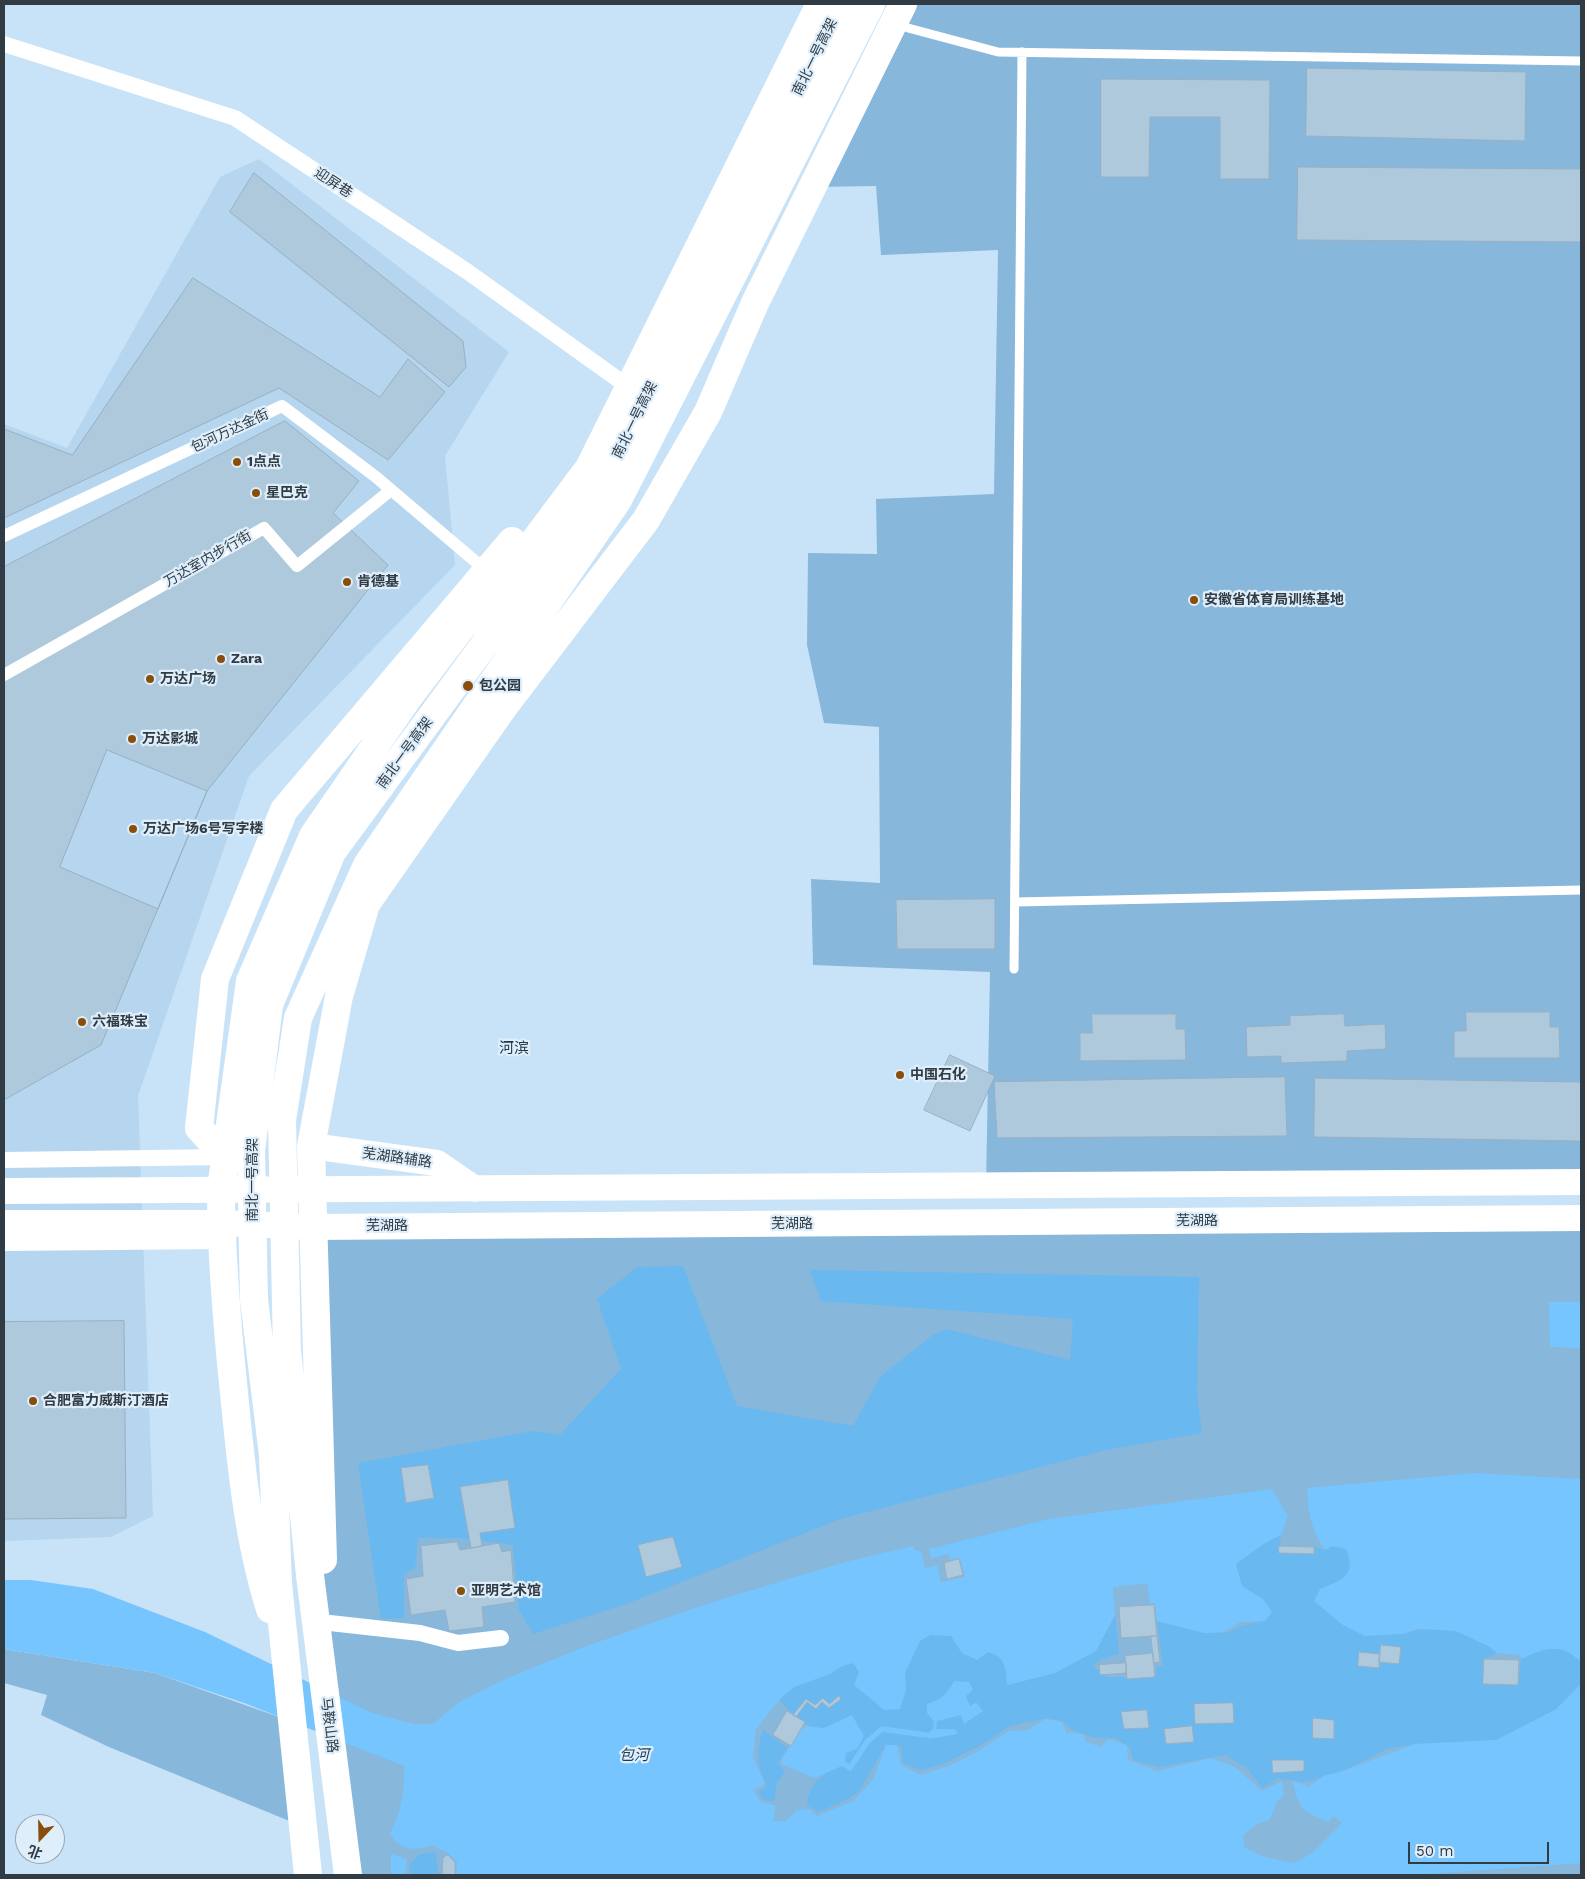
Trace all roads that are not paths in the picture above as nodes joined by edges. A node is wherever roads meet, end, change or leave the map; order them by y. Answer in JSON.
{"nodes":[{"id":1,"x":820,"y":4,"type":"edge"},
{"id":2,"x":842,"y":4,"type":"edge"},
{"id":3,"x":871,"y":4,"type":"edge"},
{"id":4,"x":909,"y":12,"type":"edge"},
{"id":5,"x":4,"y":44,"type":"edge"},
{"id":6,"x":1022,"y":52,"type":"junction"},
{"id":7,"x":1581,"y":61,"type":"edge"},
{"id":8,"x":638,"y":392,"type":"junction"},
{"id":9,"x":391,"y":490,"type":"junction"},
{"id":10,"x":4,"y":536,"type":"edge"},
{"id":11,"x":502,"y":584,"type":"junction"},
{"id":12,"x":4,"y":676,"type":"edge"},
{"id":13,"x":1581,"y":890,"type":"edge"},
{"id":14,"x":1015,"y":902,"type":"junction"},
{"id":15,"x":1014,"y":969,"type":"dead end"},
{"id":16,"x":311,"y":1146,"type":"junction"},
{"id":17,"x":225,"y":1157,"type":"junction"},
{"id":18,"x":4,"y":1160,"type":"edge"},
{"id":19,"x":1581,"y":1182,"type":"edge"},
{"id":20,"x":311,"y":1188,"type":"junction"},
{"id":21,"x":221,"y":1189,"type":"junction"},
{"id":22,"x":475,"y":1189,"type":"junction"},
{"id":23,"x":4,"y":1191,"type":"edge"},
{"id":24,"x":1581,"y":1218,"type":"edge"},
{"id":25,"x":4,"y":1223,"type":"edge"},
{"id":26,"x":313,"y":1227,"type":"junction"},
{"id":27,"x":222,"y":1232,"type":"junction"},
{"id":28,"x":4,"y":1243,"type":"edge"},
{"id":29,"x":310,"y":1575,"type":"joint"},
{"id":30,"x":321,"y":1622,"type":"junction"},
{"id":31,"x":501,"y":1638,"type":"dead end"},
{"id":32,"x":320,"y":1657,"type":"junction"},
{"id":33,"x":286,"y":1660,"type":"junction"},
{"id":34,"x":308,"y":1875,"type":"edge"},
{"id":35,"x":348,"y":1875,"type":"edge"}],
"edges":[{"from":1,"to":8,"type":"highway"},
{"from":2,"to":8,"type":"highway","name":"南北一号高架"},
{"from":3,"to":29,"type":"highway","name":"南北一号高架"},
{"from":4,"to":6,"type":"lane"},
{"from":4,"to":16,"type":"highway"},
{"from":5,"to":8,"type":"street","name":"迎屏巷"},
{"from":6,"to":7,"type":"lane"},
{"from":6,"to":14,"type":"lane"},
{"from":8,"to":11,"type":"highway"},
{"from":8,"to":17,"type":"highway"},
{"from":8,"to":33,"type":"highway","name":"南北一号高架"},
{"from":9,"to":10,"type":"street","name":"包河万达金街"},
{"from":9,"to":11,"type":"street","name":"包河万达金街"},
{"from":9,"to":12,"type":"street","name":"万达室内步行街"},
{"from":11,"to":17,"type":"highway"},
{"from":13,"to":14,"type":"lane"},
{"from":14,"to":15,"type":"lane"},
{"from":16,"to":20,"type":"highway"},
{"from":16,"to":22,"type":"main road","name":"芜湖路辅路"},
{"from":17,"to":18,"type":"street"},
{"from":17,"to":21,"type":"highway"},
{"from":19,"to":22,"type":"main road"},
{"from":20,"to":21,"type":"main road"},
{"from":20,"to":22,"type":"main road"},
{"from":20,"to":26,"type":"highway"},
{"from":21,"to":23,"type":"main road"},
{"from":21,"to":27,"type":"highway"},
{"from":24,"to":26,"type":"main road","name":"芜湖路"},
{"from":25,"to":27,"type":"main road","name":"芜湖路"},
{"from":26,"to":27,"type":"main road","name":"芜湖路"},
{"from":26,"to":30,"type":"highway"},
{"from":27,"to":28,"type":"street"},
{"from":27,"to":33,"type":"highway"},
{"from":29,"to":32,"type":"highway","name":"马鞍山路"},
{"from":30,"to":31,"type":"street"},
{"from":30,"to":32,"type":"highway"},
{"from":32,"to":35,"type":"highway","name":"马鞍山路"},
{"from":33,"to":34,"type":"highway"}]}
